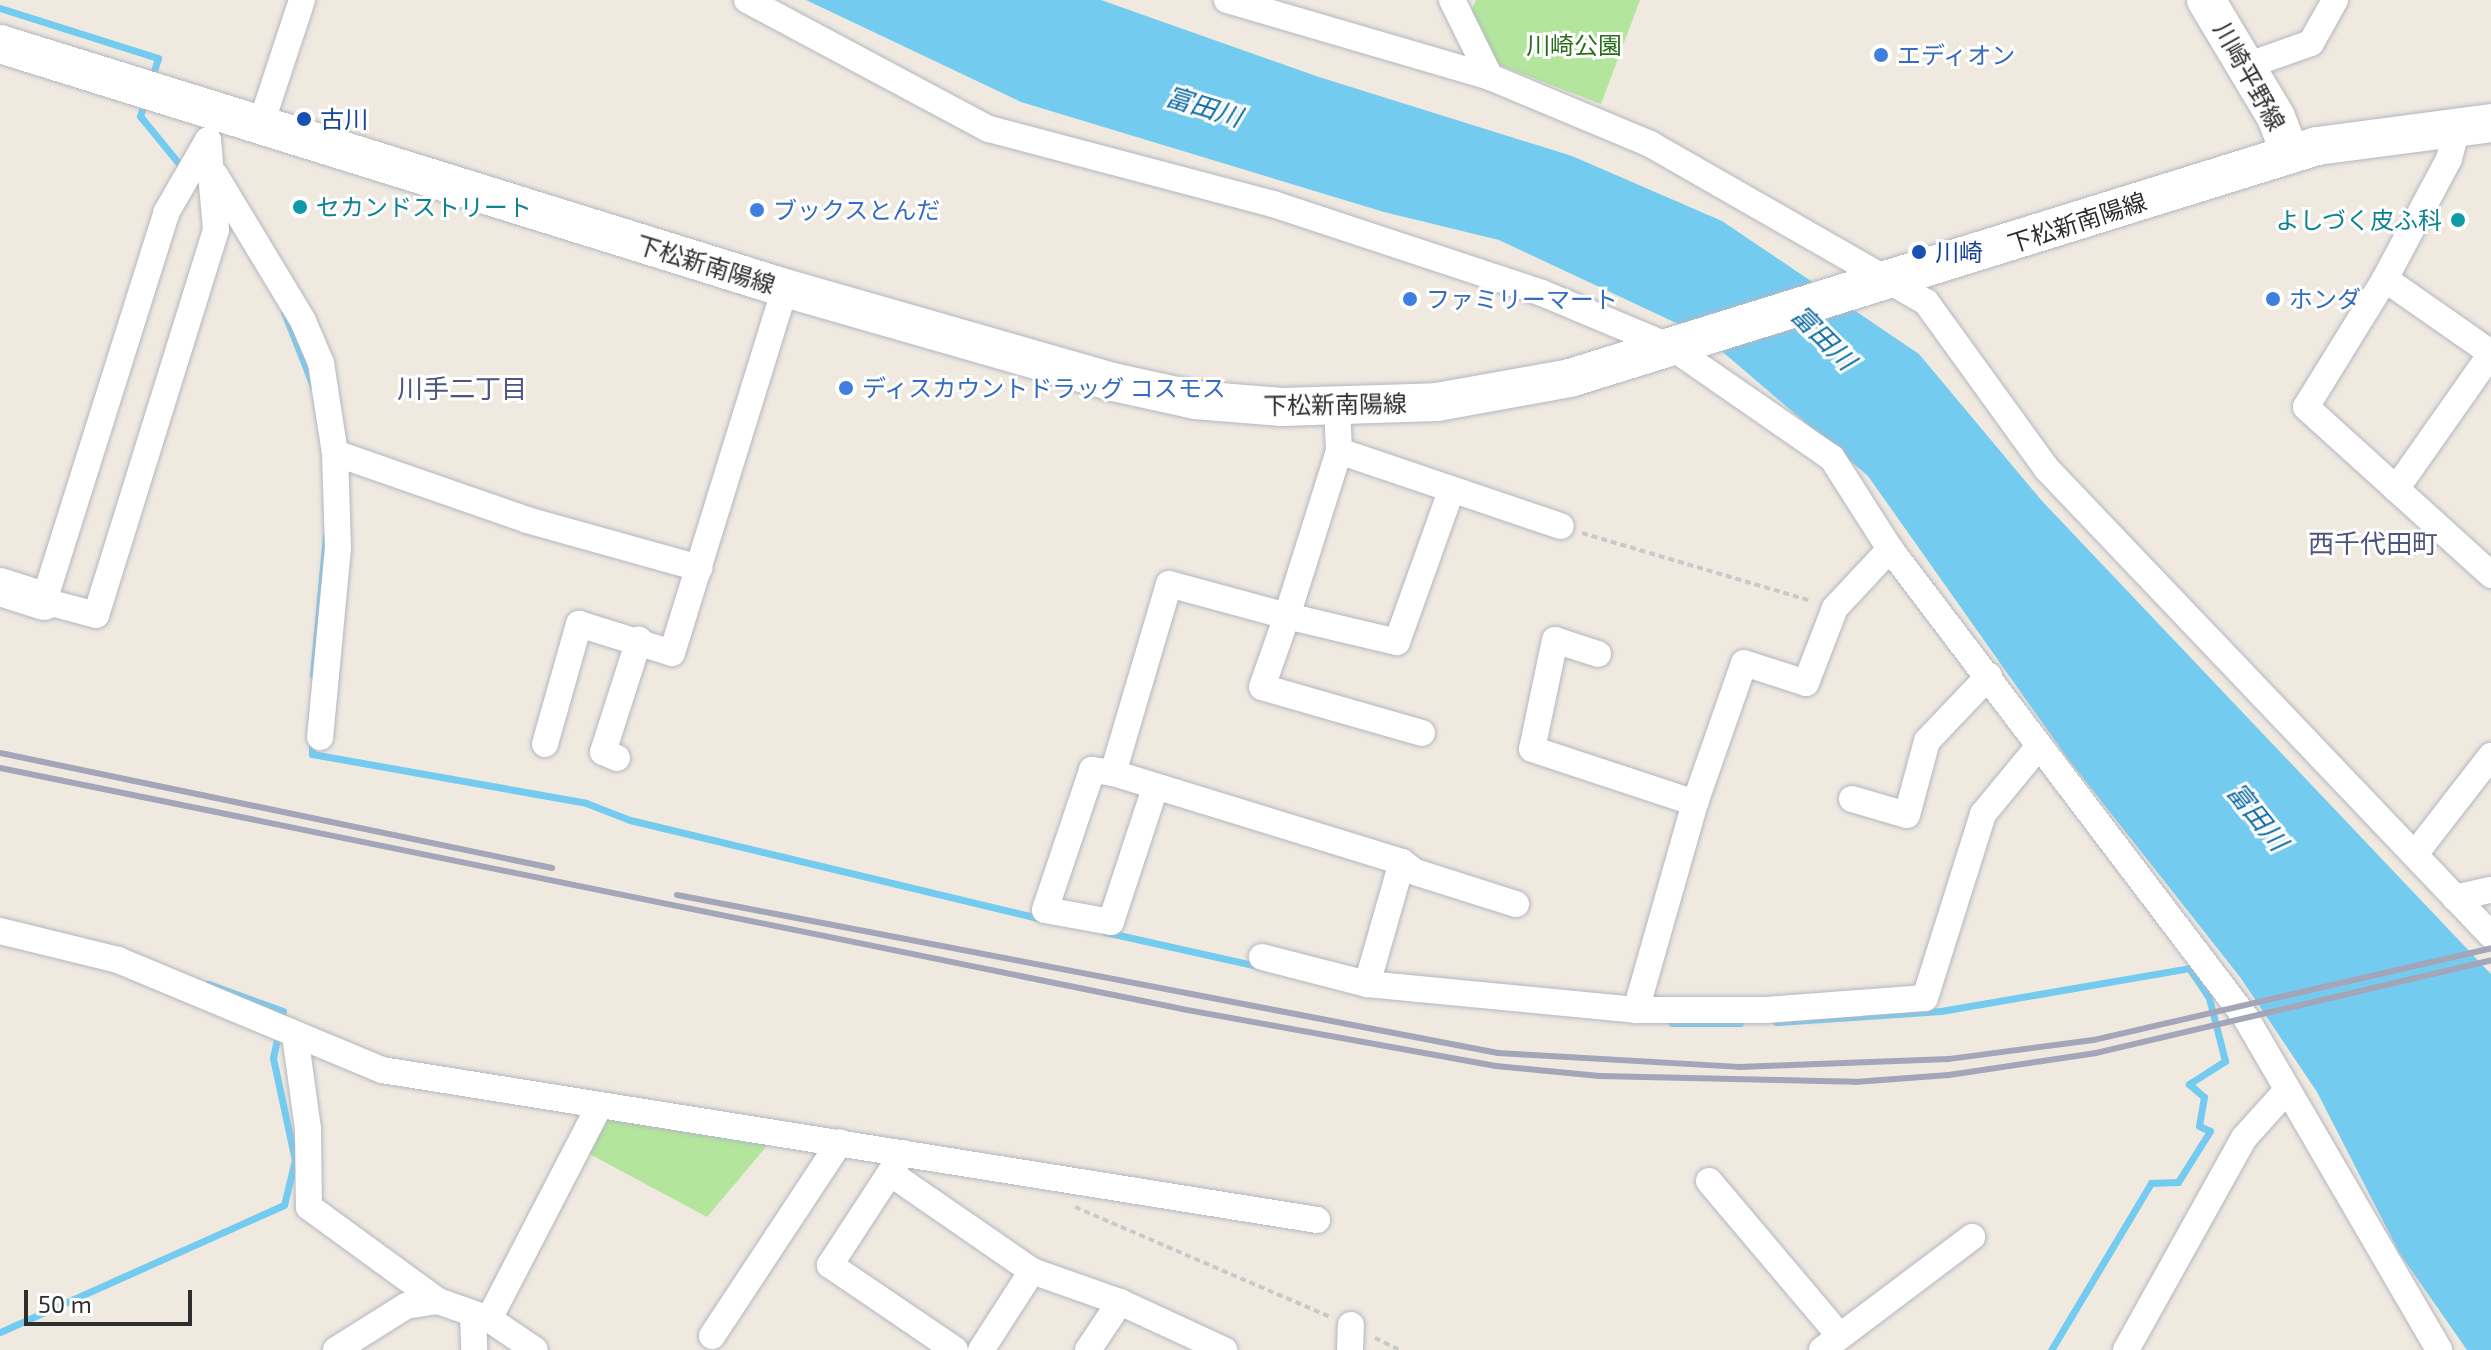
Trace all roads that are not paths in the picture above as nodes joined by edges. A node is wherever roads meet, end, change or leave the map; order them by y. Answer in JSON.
{"nodes":[{"id":1,"x":302,"y":0,"type":"edge"},
{"id":2,"x":747,"y":0,"type":"edge"},
{"id":3,"x":1227,"y":0,"type":"edge"},
{"id":4,"x":1452,"y":0,"type":"edge"},
{"id":5,"x":2335,"y":0,"type":"edge"},
{"id":6,"x":2208,"y":1,"type":"edge"},
{"id":7,"x":0,"y":44,"type":"edge"},
{"id":8,"x":2246,"y":66,"type":"junction"},
{"id":9,"x":1490,"y":77,"type":"junction"},
{"id":10,"x":2474,"y":124,"type":"edge"},
{"id":11,"x":260,"y":127,"type":"junction"},
{"id":12,"x":212,"y":142,"type":"junction"},
{"id":13,"x":2290,"y":154,"type":"junction"},
{"id":14,"x":2385,"y":279,"type":"junction"},
{"id":15,"x":1879,"y":284,"type":"junction"},
{"id":16,"x":785,"y":288,"type":"junction"},
{"id":17,"x":1685,"y":345,"type":"junction"},
{"id":18,"x":2491,"y":354,"type":"edge"},
{"id":19,"x":1337,"y":407,"type":"junction"},
{"id":20,"x":1339,"y":451,"type":"junction"},
{"id":21,"x":335,"y":453,"type":"junction"},
{"id":22,"x":2396,"y":489,"type":"junction"},
{"id":23,"x":1451,"y":491,"type":"junction"},
{"id":24,"x":1561,"y":526,"type":"road end"},
{"id":25,"x":1890,"y":549,"type":"junction"},
{"id":26,"x":699,"y":568,"type":"junction"},
{"id":27,"x":2490,"y":570,"type":"edge"},
{"id":28,"x":0,"y":587,"type":"edge"},
{"id":29,"x":44,"y":601,"type":"junction"},
{"id":30,"x":1287,"y":616,"type":"junction"},
{"id":31,"x":639,"y":640,"type":"junction"},
{"id":32,"x":1598,"y":654,"type":"dead end"},
{"id":33,"x":1989,"y":676,"type":"junction"},
{"id":34,"x":1422,"y":733,"type":"dead end"},
{"id":35,"x":320,"y":737,"type":"dead end"},
{"id":36,"x":545,"y":744,"type":"dead end"},
{"id":37,"x":2039,"y":746,"type":"junction"},
{"id":38,"x":2491,"y":756,"type":"edge"},
{"id":39,"x":617,"y":758,"type":"dead end"},
{"id":40,"x":1113,"y":773,"type":"junction"},
{"id":41,"x":1155,"y":788,"type":"junction"},
{"id":42,"x":1852,"y":799,"type":"dead end"},
{"id":43,"x":1695,"y":803,"type":"junction"},
{"id":44,"x":2415,"y":854,"type":"junction"},
{"id":45,"x":1402,"y":862,"type":"junction"},
{"id":46,"x":2491,"y":890,"type":"edge"},
{"id":47,"x":2455,"y":898,"type":"junction"},
{"id":48,"x":1516,"y":904,"type":"dead end"},
{"id":49,"x":0,"y":931,"type":"edge"},
{"id":50,"x":2491,"y":935,"type":"edge"},
{"id":51,"x":1262,"y":957,"type":"dead end"},
{"id":52,"x":1367,"y":984,"type":"junction"},
{"id":53,"x":1636,"y":1010,"type":"junction"},
{"id":54,"x":295,"y":1035,"type":"junction"},
{"id":55,"x":2287,"y":1090,"type":"junction"},
{"id":56,"x":600,"y":1105,"type":"junction"},
{"id":57,"x":840,"y":1142,"type":"junction"},
{"id":58,"x":896,"y":1163,"type":"junction"},
{"id":59,"x":1709,"y":1181,"type":"dead end"},
{"id":60,"x":1317,"y":1220,"type":"dead end"},
{"id":61,"x":1972,"y":1237,"type":"dead end"},
{"id":62,"x":1032,"y":1271,"type":"junction"},
{"id":63,"x":438,"y":1301,"type":"junction"},
{"id":64,"x":1120,"y":1302,"type":"junction"},
{"id":65,"x":481,"y":1316,"type":"junction"},
{"id":66,"x":712,"y":1336,"type":"dead end"},
{"id":67,"x":1831,"y":1343,"type":"edge"},
{"id":68,"x":336,"y":1350,"type":"edge"},
{"id":69,"x":474,"y":1350,"type":"edge"},
{"id":70,"x":535,"y":1350,"type":"edge"},
{"id":71,"x":955,"y":1350,"type":"edge"},
{"id":72,"x":981,"y":1350,"type":"edge"},
{"id":73,"x":1088,"y":1350,"type":"edge"},
{"id":74,"x":1224,"y":1350,"type":"edge"},
{"id":75,"x":2126,"y":1350,"type":"edge"},
{"id":76,"x":2439,"y":1350,"type":"edge"}],
"edges":[{"from":1,"to":11,"type":"street"},
{"from":2,"to":17,"type":"street"},
{"from":3,"to":9,"type":"street"},
{"from":4,"to":9,"type":"street"},
{"from":5,"to":8,"type":"street"},
{"from":6,"to":8,"type":"main road","name":"川崎平野線"},
{"from":7,"to":12,"type":"main road","name":"下松新南陽線"},
{"from":8,"to":13,"type":"main road","name":"川崎平野線"},
{"from":9,"to":15,"type":"street"},
{"from":10,"to":13,"type":"main road","name":"下松新南陽線"},
{"from":10,"to":14,"type":"street"},
{"from":11,"to":12,"type":"main road","name":"下松新南陽線"},
{"from":11,"to":16,"type":"main road","name":"下松新南陽線"},
{"from":12,"to":21,"type":"street"},
{"from":12,"to":29,"type":"street"},
{"from":12,"to":29,"type":"street"},
{"from":13,"to":15,"type":"main road","name":"下松新南陽線"},
{"from":14,"to":18,"type":"street"},
{"from":14,"to":22,"type":"street"},
{"from":15,"to":17,"type":"main road","name":"下松新南陽線"},
{"from":15,"to":44,"type":"street"},
{"from":16,"to":19,"type":"main road","name":"下松新南陽線"},
{"from":16,"to":26,"type":"street"},
{"from":17,"to":19,"type":"main road","name":"下松新南陽線"},
{"from":17,"to":25,"type":"street"},
{"from":18,"to":22,"type":"street"},
{"from":19,"to":20,"type":"street"},
{"from":20,"to":23,"type":"street"},
{"from":20,"to":30,"type":"street"},
{"from":21,"to":26,"type":"street"},
{"from":21,"to":35,"type":"street"},
{"from":22,"to":27,"type":"street"},
{"from":23,"to":24,"type":"street"},
{"from":23,"to":30,"type":"street"},
{"from":25,"to":33,"type":"street"},
{"from":25,"to":43,"type":"street"},
{"from":26,"to":31,"type":"street"},
{"from":28,"to":29,"type":"main road"},
{"from":30,"to":34,"type":"street"},
{"from":30,"to":40,"type":"street"},
{"from":31,"to":36,"type":"street"},
{"from":31,"to":39,"type":"street"},
{"from":32,"to":43,"type":"street"},
{"from":33,"to":37,"type":"street"},
{"from":33,"to":42,"type":"street"},
{"from":37,"to":53,"type":"street"},
{"from":37,"to":55,"type":"street"},
{"from":38,"to":44,"type":"street"},
{"from":40,"to":41,"type":"street"},
{"from":40,"to":41,"type":"street"},
{"from":41,"to":45,"type":"street"},
{"from":43,"to":53,"type":"street"},
{"from":44,"to":47,"type":"street"},
{"from":45,"to":48,"type":"street"},
{"from":45,"to":52,"type":"street"},
{"from":46,"to":47,"type":"street"},
{"from":47,"to":50,"type":"street"},
{"from":49,"to":54,"type":"street"},
{"from":51,"to":52,"type":"street"},
{"from":52,"to":53,"type":"street"},
{"from":54,"to":56,"type":"street"},
{"from":54,"to":63,"type":"street"},
{"from":55,"to":75,"type":"street"},
{"from":55,"to":76,"type":"street"},
{"from":56,"to":57,"type":"street"},
{"from":56,"to":65,"type":"street"},
{"from":57,"to":58,"type":"street"},
{"from":57,"to":66,"type":"street"},
{"from":58,"to":60,"type":"street"},
{"from":58,"to":62,"type":"street"},
{"from":58,"to":71,"type":"street"},
{"from":59,"to":67,"type":"street"},
{"from":61,"to":67,"type":"street"},
{"from":62,"to":64,"type":"street"},
{"from":62,"to":72,"type":"street"},
{"from":63,"to":65,"type":"street"},
{"from":63,"to":68,"type":"street"},
{"from":64,"to":73,"type":"street"},
{"from":64,"to":74,"type":"street"},
{"from":65,"to":69,"type":"street"},
{"from":65,"to":70,"type":"street"}]}
